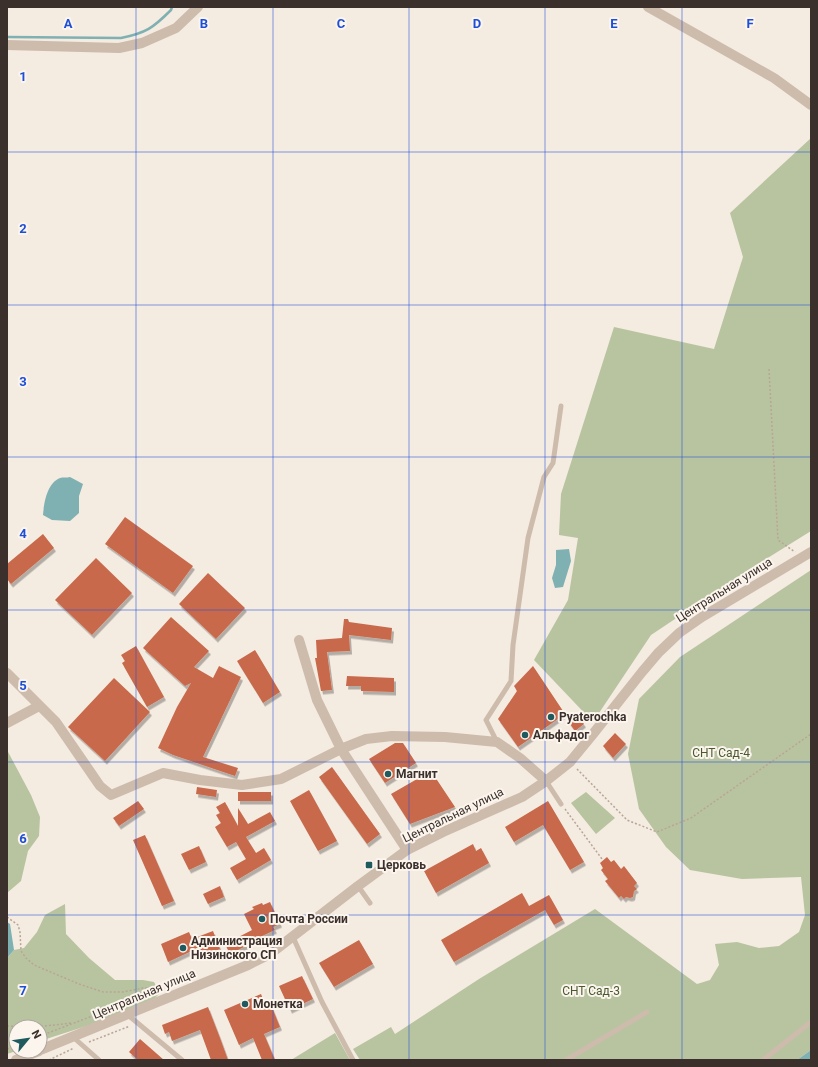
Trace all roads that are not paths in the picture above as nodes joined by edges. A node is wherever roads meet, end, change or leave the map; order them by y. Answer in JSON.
{"nodes":[{"id":1,"x":198,"y":7,"type":"edge"},
{"id":2,"x":648,"y":7,"type":"edge"},
{"id":3,"x":7,"y":45,"type":"edge"},
{"id":4,"x":810,"y":103,"type":"edge"},
{"id":5,"x":561,"y":406,"type":"dead end"},
{"id":6,"x":807,"y":554,"type":"edge"},
{"id":7,"x":299,"y":640,"type":"dead end"},
{"id":8,"x":7,"y":673,"type":"edge"},
{"id":9,"x":39,"y":706,"type":"junction"},
{"id":10,"x":7,"y":724,"type":"edge"},
{"id":11,"x":497,"y":742,"type":"junction"},
{"id":12,"x":340,"y":748,"type":"junction"},
{"id":13,"x":546,"y":781,"type":"junction"},
{"id":14,"x":562,"y":805,"type":"road end"},
{"id":15,"x":408,"y":850,"type":"junction"},
{"id":16,"x":358,"y":886,"type":"junction"},
{"id":17,"x":370,"y":903,"type":"dead end"},
{"id":18,"x":292,"y":937,"type":"junction"},
{"id":19,"x":647,"y":1012,"type":"dead end"},
{"id":20,"x":128,"y":1015,"type":"junction"},
{"id":21,"x":811,"y":1022,"type":"edge"},
{"id":22,"x":73,"y":1037,"type":"junction"},
{"id":23,"x":48,"y":1047,"type":"edge"},
{"id":24,"x":99,"y":1060,"type":"edge"},
{"id":25,"x":182,"y":1060,"type":"edge"},
{"id":26,"x":353,"y":1060,"type":"edge"},
{"id":27,"x":566,"y":1060,"type":"edge"},
{"id":28,"x":763,"y":1060,"type":"edge"}],
"edges":[{"from":1,"to":3,"type":"street"},
{"from":2,"to":4,"type":"street"},
{"from":5,"to":11,"type":"lane"},
{"from":6,"to":13,"type":"street","name":"Центральная улица"},
{"from":7,"to":12,"type":"street"},
{"from":8,"to":9,"type":"street"},
{"from":9,"to":10,"type":"street"},
{"from":9,"to":12,"type":"street"},
{"from":11,"to":12,"type":"street"},
{"from":11,"to":13,"type":"street"},
{"from":12,"to":15,"type":"street"},
{"from":13,"to":14,"type":"lane"},
{"from":13,"to":15,"type":"street","name":"Центральная улица"},
{"from":15,"to":16,"type":"street","name":"Центральная улица"},
{"from":16,"to":17,"type":"lane"},
{"from":16,"to":18,"type":"street","name":"Центральная улица"},
{"from":18,"to":20,"type":"street","name":"Центральная улица"},
{"from":18,"to":26,"type":"lane"},
{"from":19,"to":27,"type":"lane"},
{"from":20,"to":22,"type":"street","name":"Центральная улица"},
{"from":20,"to":25,"type":"lane"},
{"from":21,"to":28,"type":"lane"},
{"from":22,"to":23,"type":"street","name":"Центральная улица"},
{"from":22,"to":24,"type":"lane"}]}
